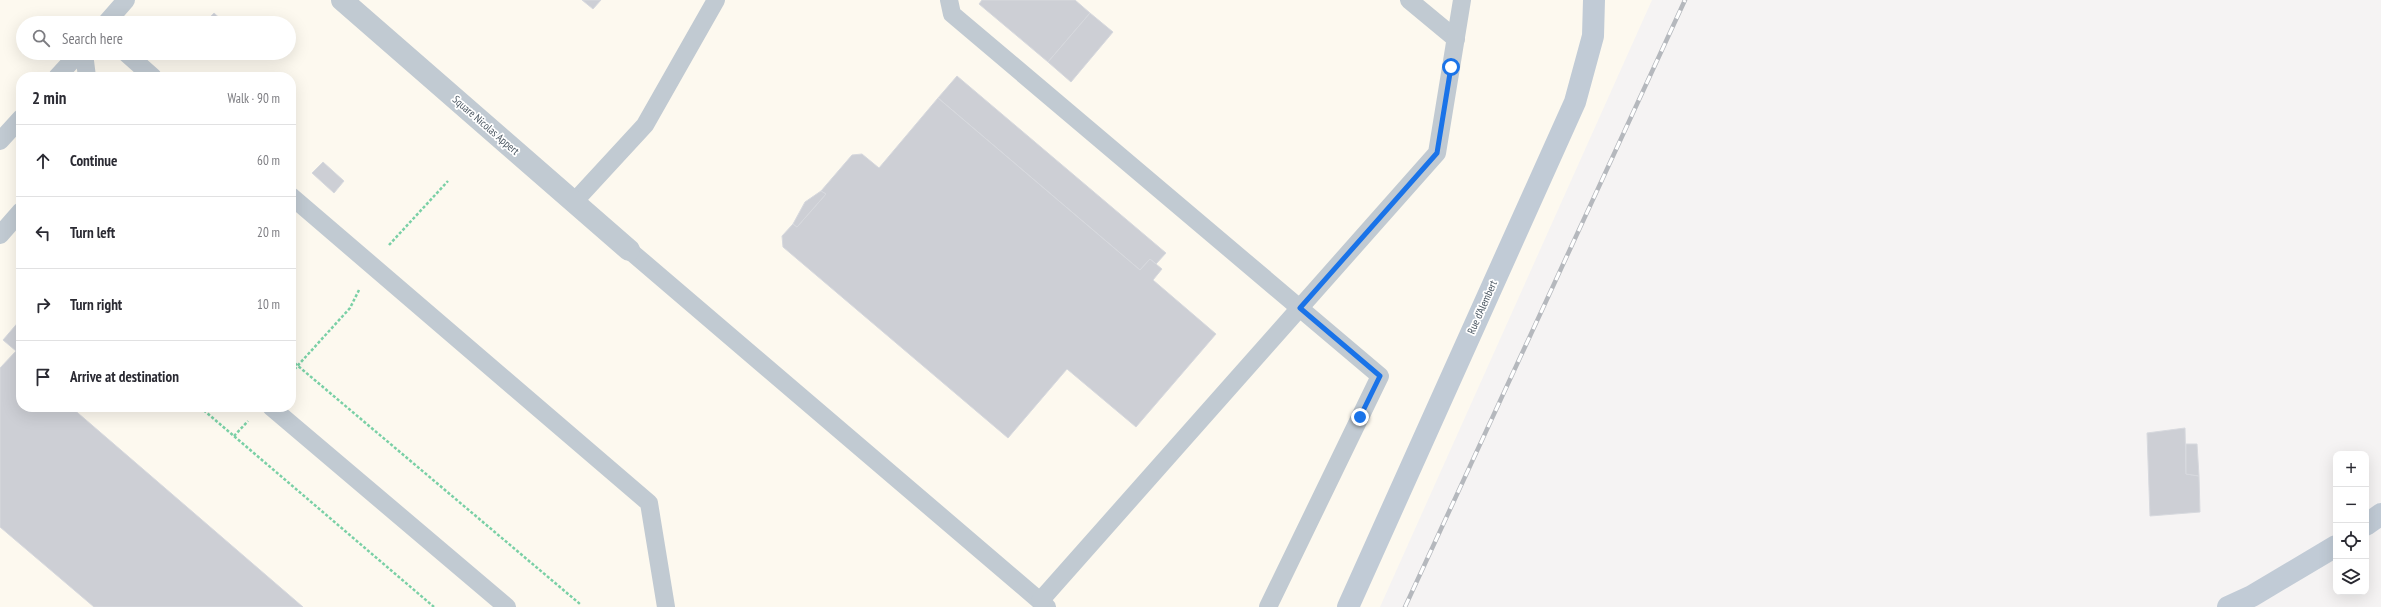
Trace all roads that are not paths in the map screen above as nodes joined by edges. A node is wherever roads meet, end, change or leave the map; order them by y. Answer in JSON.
{"nodes":[{"id":1,"x":342,"y":0,"type":"edge"},
{"id":2,"x":716,"y":0,"type":"edge"},
{"id":3,"x":949,"y":0,"type":"edge"},
{"id":4,"x":1409,"y":0,"type":"edge"},
{"id":5,"x":1462,"y":0,"type":"edge"},
{"id":6,"x":1594,"y":0,"type":"edge"},
{"id":7,"x":125,"y":2,"type":"edge"},
{"id":8,"x":112,"y":16,"type":"edge"},
{"id":9,"x":124,"y":16,"type":"edge"},
{"id":10,"x":1456,"y":39,"type":"junction"},
{"id":11,"x":73,"y":60,"type":"edge"},
{"id":12,"x":85,"y":60,"type":"edge"},
{"id":13,"x":134,"y":60,"type":"edge"},
{"id":14,"x":62,"y":72,"type":"edge"},
{"id":15,"x":86,"y":72,"type":"edge"},
{"id":16,"x":147,"y":72,"type":"edge"},
{"id":17,"x":16,"y":123,"type":"edge"},
{"id":18,"x":0,"y":141,"type":"edge"},
{"id":19,"x":296,"y":200,"type":"edge"},
{"id":20,"x":574,"y":202,"type":"junction"},
{"id":21,"x":16,"y":217,"type":"edge"},
{"id":22,"x":0,"y":235,"type":"edge"},
{"id":23,"x":629,"y":250,"type":"joint"},
{"id":24,"x":1300,"y":308,"type":"junction"},
{"id":25,"x":277,"y":412,"type":"edge"},
{"id":26,"x":2381,"y":514,"type":"edge"},
{"id":27,"x":2369,"y":523,"type":"edge"},
{"id":28,"x":2333,"y":548,"type":"edge"},
{"id":29,"x":1044,"y":604,"type":"edge"},
{"id":30,"x":507,"y":607,"type":"edge"},
{"id":31,"x":666,"y":607,"type":"edge"},
{"id":32,"x":1268,"y":607,"type":"edge"},
{"id":33,"x":1348,"y":607,"type":"edge"},
{"id":34,"x":2228,"y":607,"type":"edge"}],
"edges":[{"from":1,"to":20,"type":"street","name":"Square Nicolas Appert"},
{"from":2,"to":20,"type":"lane"},
{"from":3,"to":24,"type":"lane"},
{"from":4,"to":10,"type":"lane"},
{"from":5,"to":10,"type":"lane"},
{"from":6,"to":33,"type":"street","name":"Rue d’Alembert"},
{"from":7,"to":8,"type":"lane"},
{"from":7,"to":9,"type":"lane"},
{"from":10,"to":24,"type":"lane"},
{"from":11,"to":14,"type":"lane"},
{"from":12,"to":15,"type":"lane"},
{"from":13,"to":16,"type":"lane"},
{"from":17,"to":18,"type":"lane"},
{"from":19,"to":31,"type":"lane"},
{"from":20,"to":23,"type":"street","name":"Square Nicolas Appert"},
{"from":21,"to":22,"type":"lane"},
{"from":23,"to":29,"type":"lane"},
{"from":24,"to":29,"type":"lane"},
{"from":24,"to":32,"type":"lane"},
{"from":25,"to":30,"type":"lane"},
{"from":26,"to":27,"type":"street"},
{"from":28,"to":34,"type":"street"}]}
